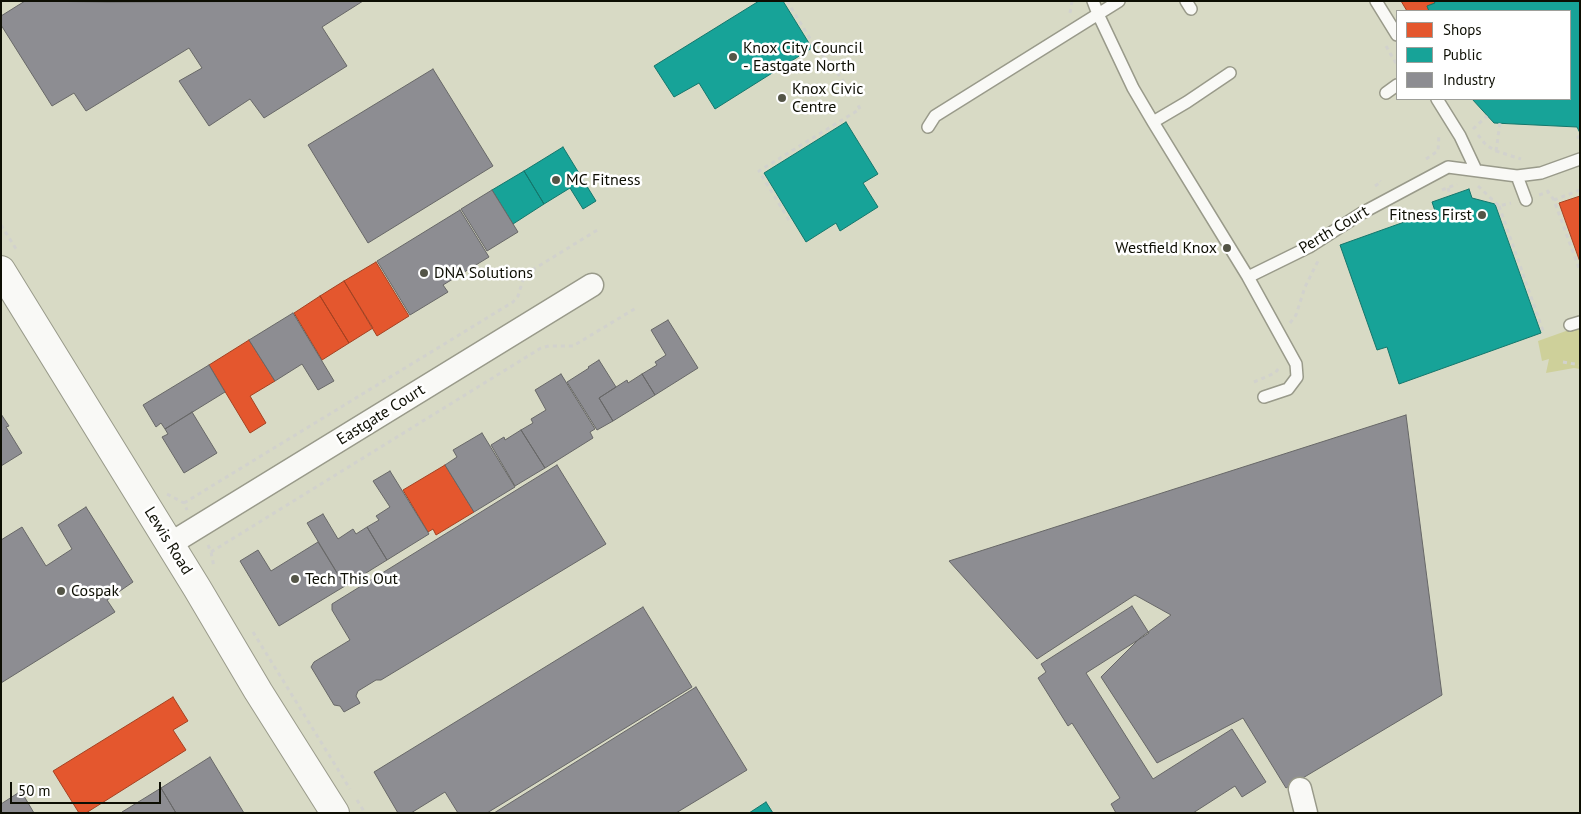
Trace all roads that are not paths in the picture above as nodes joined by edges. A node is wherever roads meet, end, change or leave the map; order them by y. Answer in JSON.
{"nodes":[{"id":1,"x":1093,"y":1,"type":"edge"},
{"id":2,"x":1119,"y":1,"type":"edge"},
{"id":3,"x":1376,"y":1,"type":"edge"},
{"id":4,"x":1098,"y":14,"type":"junction"},
{"id":5,"x":1396,"y":33,"type":"edge"},
{"id":6,"x":1230,"y":73,"type":"dead end"},
{"id":7,"x":1396,"y":86,"type":"edge"},
{"id":8,"x":1386,"y":93,"type":"dead end"},
{"id":9,"x":1438,"y":100,"type":"edge"},
{"id":10,"x":1153,"y":122,"type":"junction"},
{"id":11,"x":928,"y":127,"type":"dead end"},
{"id":12,"x":1580,"y":159,"type":"edge"},
{"id":13,"x":1476,"y":170,"type":"junction"},
{"id":14,"x":1517,"y":176,"type":"junction"},
{"id":15,"x":1526,"y":200,"type":"road end"},
{"id":16,"x":1,"y":270,"type":"edge"},
{"id":17,"x":1248,"y":277,"type":"junction"},
{"id":18,"x":592,"y":285,"type":"dead end"},
{"id":19,"x":1264,"y":397,"type":"dead end"},
{"id":20,"x":170,"y":544,"type":"junction"},
{"id":21,"x":1300,"y":789,"type":"dead end"},
{"id":22,"x":335,"y":813,"type":"edge"},
{"id":23,"x":1306,"y":813,"type":"edge"}],
"edges":[{"from":1,"to":4,"type":"lane"},
{"from":2,"to":4,"type":"lane"},
{"from":3,"to":5,"type":"lane"},
{"from":4,"to":10,"type":"lane"},
{"from":4,"to":11,"type":"lane"},
{"from":6,"to":10,"type":"lane"},
{"from":7,"to":8,"type":"lane"},
{"from":9,"to":13,"type":"lane"},
{"from":10,"to":17,"type":"lane"},
{"from":12,"to":14,"type":"lane"},
{"from":13,"to":14,"type":"lane"},
{"from":13,"to":17,"type":"lane","name":"Perth Court"},
{"from":14,"to":15,"type":"lane"},
{"from":16,"to":20,"type":"street","name":"Lewis Road"},
{"from":17,"to":19,"type":"lane"},
{"from":18,"to":20,"type":"street","name":"Eastgate Court"},
{"from":20,"to":22,"type":"street","name":"Lewis Road"},
{"from":21,"to":23,"type":"street"}]}
